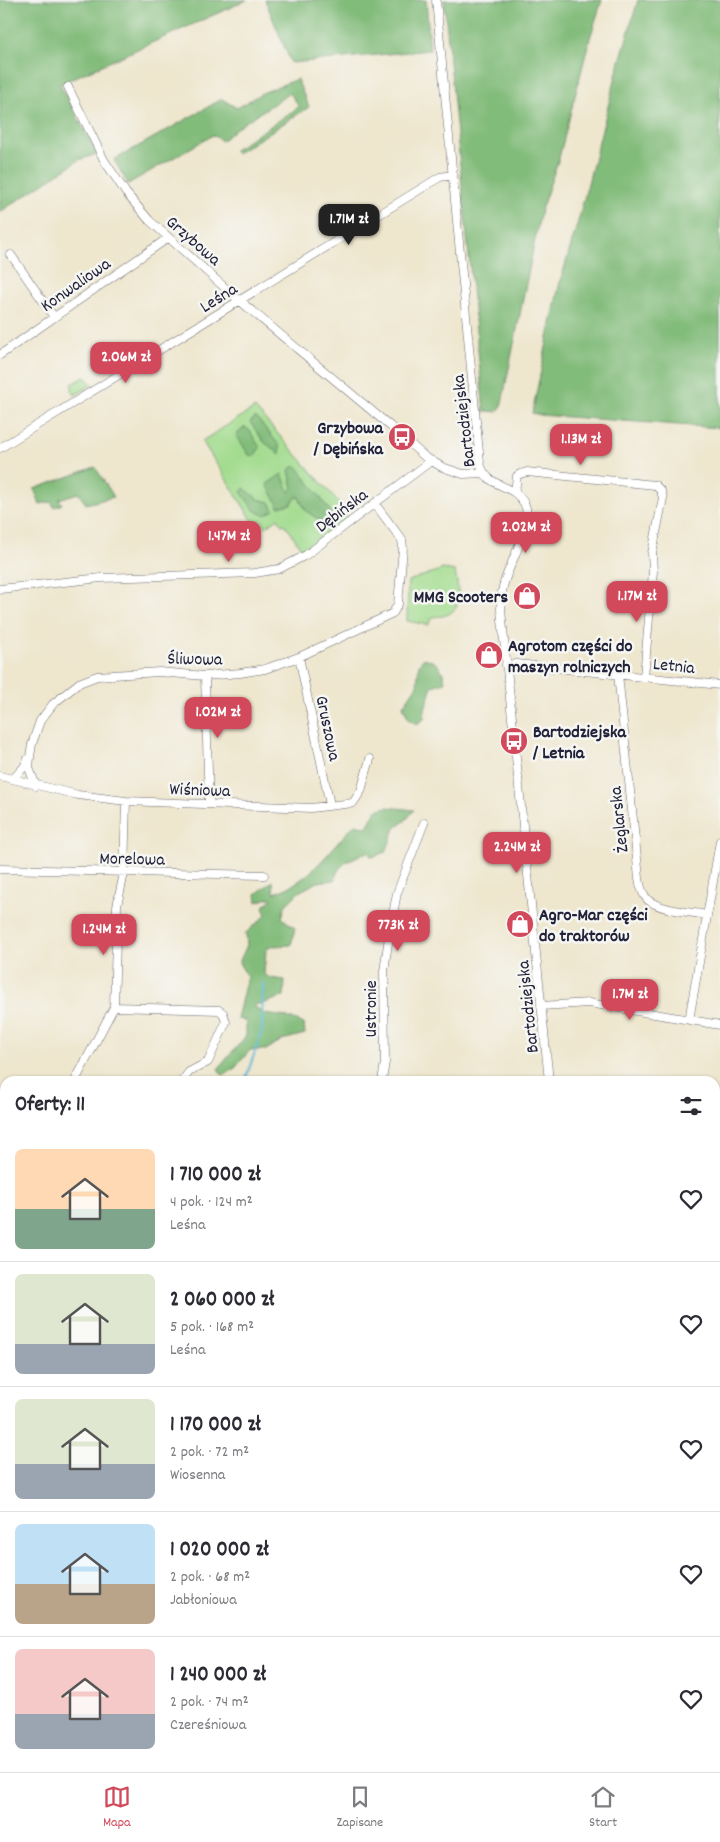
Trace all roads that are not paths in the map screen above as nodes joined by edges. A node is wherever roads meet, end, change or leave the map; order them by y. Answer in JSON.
{"nodes":[{"id":1,"x":436,"y":0,"type":"edge"},
{"id":2,"x":68,"y":87,"type":"dead end"},
{"id":3,"x":453,"y":175,"type":"junction"},
{"id":4,"x":168,"y":238,"type":"junction"},
{"id":5,"x":12,"y":255,"type":"dead end"},
{"id":6,"x":240,"y":300,"type":"junction"},
{"id":7,"x":54,"y":317,"type":"junction"},
{"id":8,"x":0,"y":355,"type":"edge"},
{"id":9,"x":0,"y":448,"type":"edge"},
{"id":10,"x":431,"y":461,"type":"junction"},
{"id":11,"x":483,"y":472,"type":"junction"},
{"id":12,"x":515,"y":492,"type":"junction"},
{"id":13,"x":375,"y":504,"type":"junction"},
{"id":14,"x":0,"y":588,"type":"edge"},
{"id":15,"x":299,"y":657,"type":"junction"},
{"id":16,"x":506,"y":665,"type":"junction"},
{"id":17,"x":618,"y":674,"type":"junction"},
{"id":18,"x":205,"y":676,"type":"junction"},
{"id":19,"x":644,"y":677,"type":"junction"},
{"id":20,"x":720,"y":685,"type":"edge"},
{"id":21,"x":30,"y":757,"type":"junction"},
{"id":22,"x":370,"y":759,"type":"dead end"},
{"id":23,"x":0,"y":776,"type":"edge"},
{"id":24,"x":13,"y":779,"type":"junction"},
{"id":25,"x":36,"y":786,"type":"junction"},
{"id":26,"x":126,"y":801,"type":"junction"},
{"id":27,"x":209,"y":804,"type":"junction"},
{"id":28,"x":330,"y":805,"type":"junction"},
{"id":29,"x":424,"y":823,"type":"dead end"},
{"id":30,"x":720,"y":841,"type":"edge"},
{"id":31,"x":0,"y":869,"type":"edge"},
{"id":32,"x":124,"y":873,"type":"junction"},
{"id":33,"x":264,"y":875,"type":"dead end"},
{"id":34,"x":707,"y":915,"type":"junction"},
{"id":35,"x":542,"y":1006,"type":"junction"},
{"id":36,"x":114,"y":1007,"type":"junction"},
{"id":37,"x":689,"y":1020,"type":"junction"},
{"id":38,"x":720,"y":1025,"type":"edge"},
{"id":39,"x":77,"y":1076,"type":"edge"},
{"id":40,"x":186,"y":1076,"type":"edge"},
{"id":41,"x":383,"y":1076,"type":"edge"},
{"id":42,"x":549,"y":1076,"type":"edge"}],
"edges":[{"from":1,"to":3,"type":"street","name":"Bartodziejska"},
{"from":2,"to":4,"type":"street","name":"Grzybowa"},
{"from":3,"to":6,"type":"street","name":"Leśna"},
{"from":3,"to":11,"type":"street","name":"Bartodziejska"},
{"from":4,"to":6,"type":"street","name":"Grzybowa"},
{"from":4,"to":7,"type":"street","name":"Konwaliowa"},
{"from":5,"to":7,"type":"street"},
{"from":6,"to":9,"type":"street","name":"Leśna"},
{"from":6,"to":10,"type":"street","name":"Grzybowa"},
{"from":7,"to":8,"type":"street","name":"Konwaliowa"},
{"from":10,"to":11,"type":"street"},
{"from":10,"to":13,"type":"street","name":"Dębińska"},
{"from":11,"to":12,"type":"street","name":"Bartodziejska"},
{"from":12,"to":16,"type":"street","name":"Bartodziejska"},
{"from":12,"to":19,"type":"street"},
{"from":13,"to":14,"type":"street","name":"Dębińska"},
{"from":13,"to":15,"type":"street","name":"Śliwowa"},
{"from":15,"to":18,"type":"street","name":"Śliwowa"},
{"from":15,"to":28,"type":"street","name":"Gruszowa"},
{"from":16,"to":17,"type":"street","name":"Letnia"},
{"from":16,"to":35,"type":"street","name":"Bartodziejska"},
{"from":17,"to":19,"type":"street","name":"Letnia"},
{"from":17,"to":34,"type":"street","name":"Żeglarska"},
{"from":18,"to":21,"type":"street","name":"Śliwowa"},
{"from":18,"to":27,"type":"street"},
{"from":19,"to":20,"type":"street","name":"Letnia"},
{"from":21,"to":24,"type":"street","name":"Śliwowa"},
{"from":21,"to":25,"type":"street","name":"Śliwowa"},
{"from":22,"to":28,"type":"street","name":"Wiśniowa"},
{"from":23,"to":24,"type":"street","name":"Wiśniowa"},
{"from":24,"to":25,"type":"street","name":"Wiśniowa"},
{"from":25,"to":26,"type":"street","name":"Wiśniowa"},
{"from":26,"to":27,"type":"street","name":"Wiśniowa"},
{"from":26,"to":32,"type":"street"},
{"from":27,"to":28,"type":"street","name":"Wiśniowa"},
{"from":29,"to":41,"type":"street","name":"Ustronie"},
{"from":30,"to":34,"type":"street"},
{"from":31,"to":32,"type":"street","name":"Morelowa"},
{"from":32,"to":33,"type":"street","name":"Morelowa"},
{"from":32,"to":36,"type":"street"},
{"from":34,"to":37,"type":"street"},
{"from":35,"to":37,"type":"street"},
{"from":35,"to":42,"type":"street","name":"Bartodziejska"},
{"from":36,"to":39,"type":"street"},
{"from":36,"to":40,"type":"street"},
{"from":37,"to":38,"type":"street"}]}
